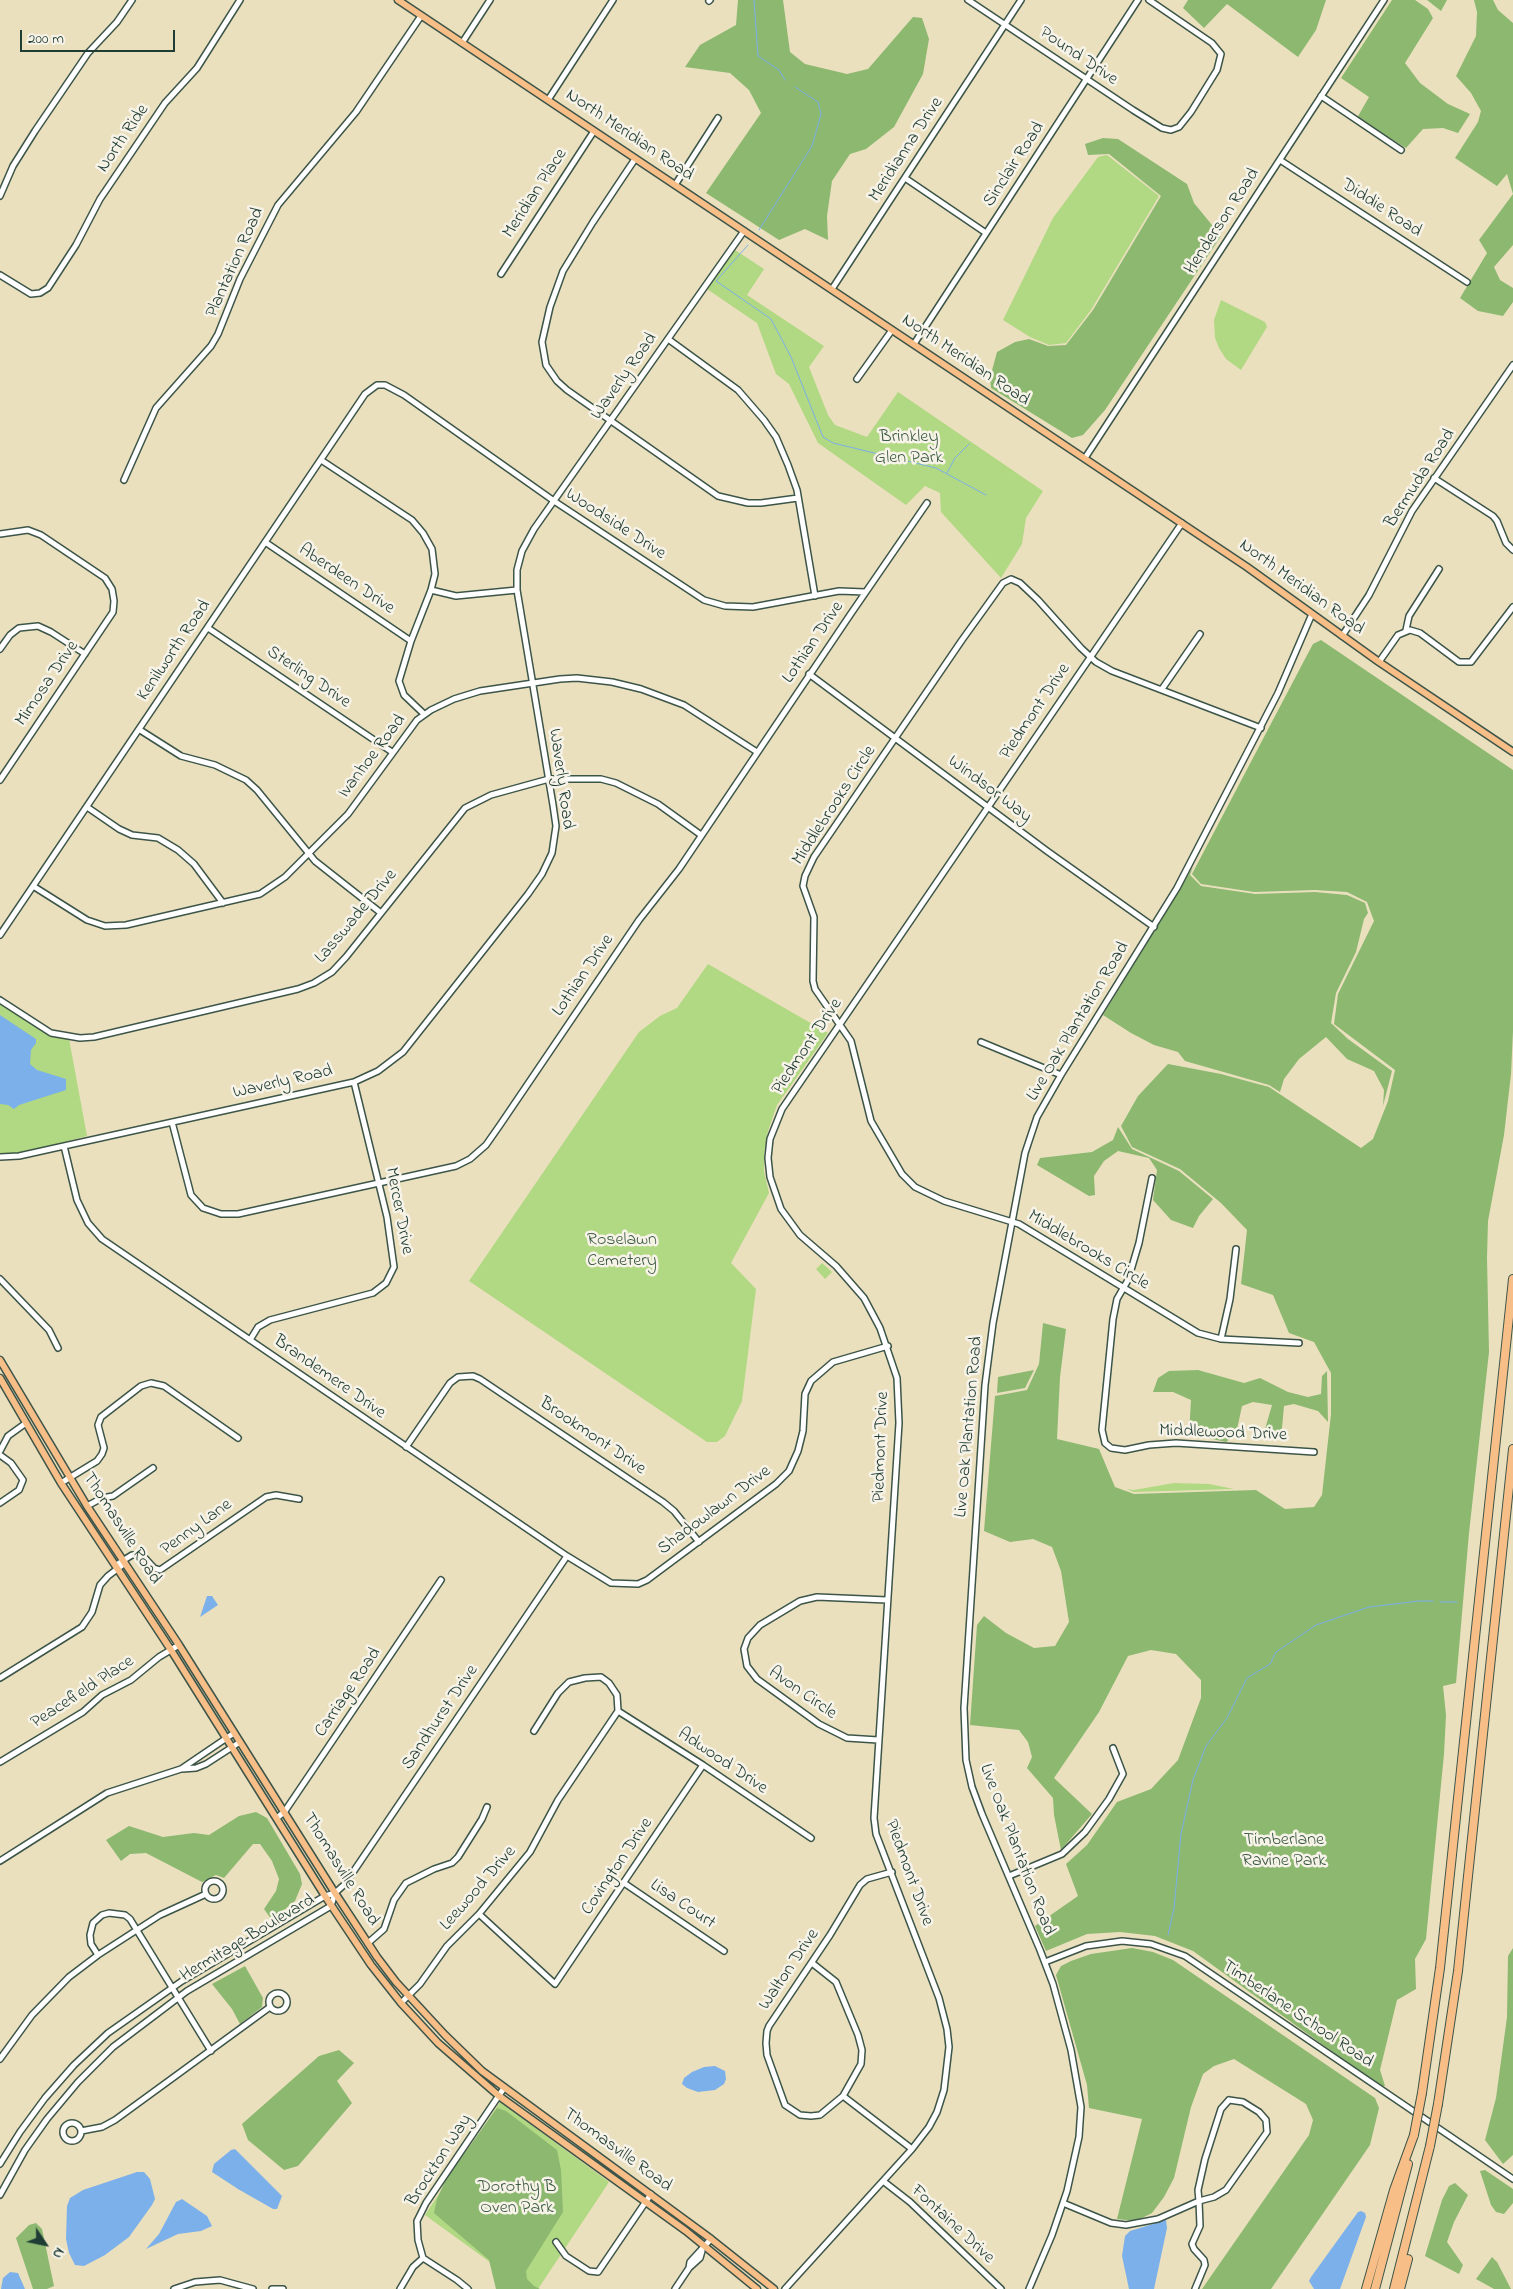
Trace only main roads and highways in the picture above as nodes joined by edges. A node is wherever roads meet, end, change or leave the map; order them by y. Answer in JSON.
{"nodes":[{"id":1,"x":398,"y":0,"type":"edge"},
{"id":2,"x":1513,"y":752,"type":"edge"},
{"id":3,"x":1513,"y":1278,"type":"edge"},
{"id":4,"x":0,"y":1360,"type":"edge"},
{"id":5,"x":0,"y":1378,"type":"edge"},
{"id":6,"x":35,"y":1418,"type":"junction"},
{"id":7,"x":26,"y":1423,"type":"junction"},
{"id":8,"x":1513,"y":1449,"type":"edge"},
{"id":9,"x":562,"y":2131,"type":"junction"},
{"id":10,"x":1414,"y":2135,"type":"junction"},
{"id":11,"x":556,"y":2138,"type":"junction"},
{"id":12,"x":611,"y":2166,"type":"junction"},
{"id":13,"x":605,"y":2174,"type":"junction"},
{"id":14,"x":1422,"y":2184,"type":"junction"},
{"id":15,"x":757,"y":2289,"type":"edge"},
{"id":16,"x":774,"y":2289,"type":"edge"},
{"id":17,"x":1366,"y":2289,"type":"edge"},
{"id":18,"x":1376,"y":2289,"type":"edge"},
{"id":19,"x":1394,"y":2289,"type":"edge"},
{"id":20,"x":1400,"y":2289,"type":"edge"}],
"edges":[{"from":1,"to":2,"type":"main road","name":"North Meridian Road"},
{"from":3,"to":10,"type":"highway","bridge":true},
{"from":4,"to":6,"type":"main road","name":"Thomasville Road"},
{"from":5,"to":7,"type":"main road","name":"Thomasville Road"},
{"from":6,"to":7,"type":"main road"},
{"from":6,"to":9,"type":"main road","name":"Thomasville Road"},
{"from":7,"to":11,"type":"main road","name":"Thomasville Road"},
{"from":8,"to":14,"type":"highway","bridge":true},
{"from":9,"to":11,"type":"main road"},
{"from":9,"to":12,"type":"main road","name":"Thomasville Road"},
{"from":10,"to":17,"type":"highway"},
{"from":10,"to":18,"type":"highway"},
{"from":11,"to":13,"type":"main road","name":"Thomasville Road"},
{"from":12,"to":13,"type":"main road"},
{"from":12,"to":16,"type":"main road","name":"Thomasville Road"},
{"from":13,"to":15,"type":"main road","name":"Thomasville Road"},
{"from":14,"to":19,"type":"highway"},
{"from":14,"to":20,"type":"highway"}]}
